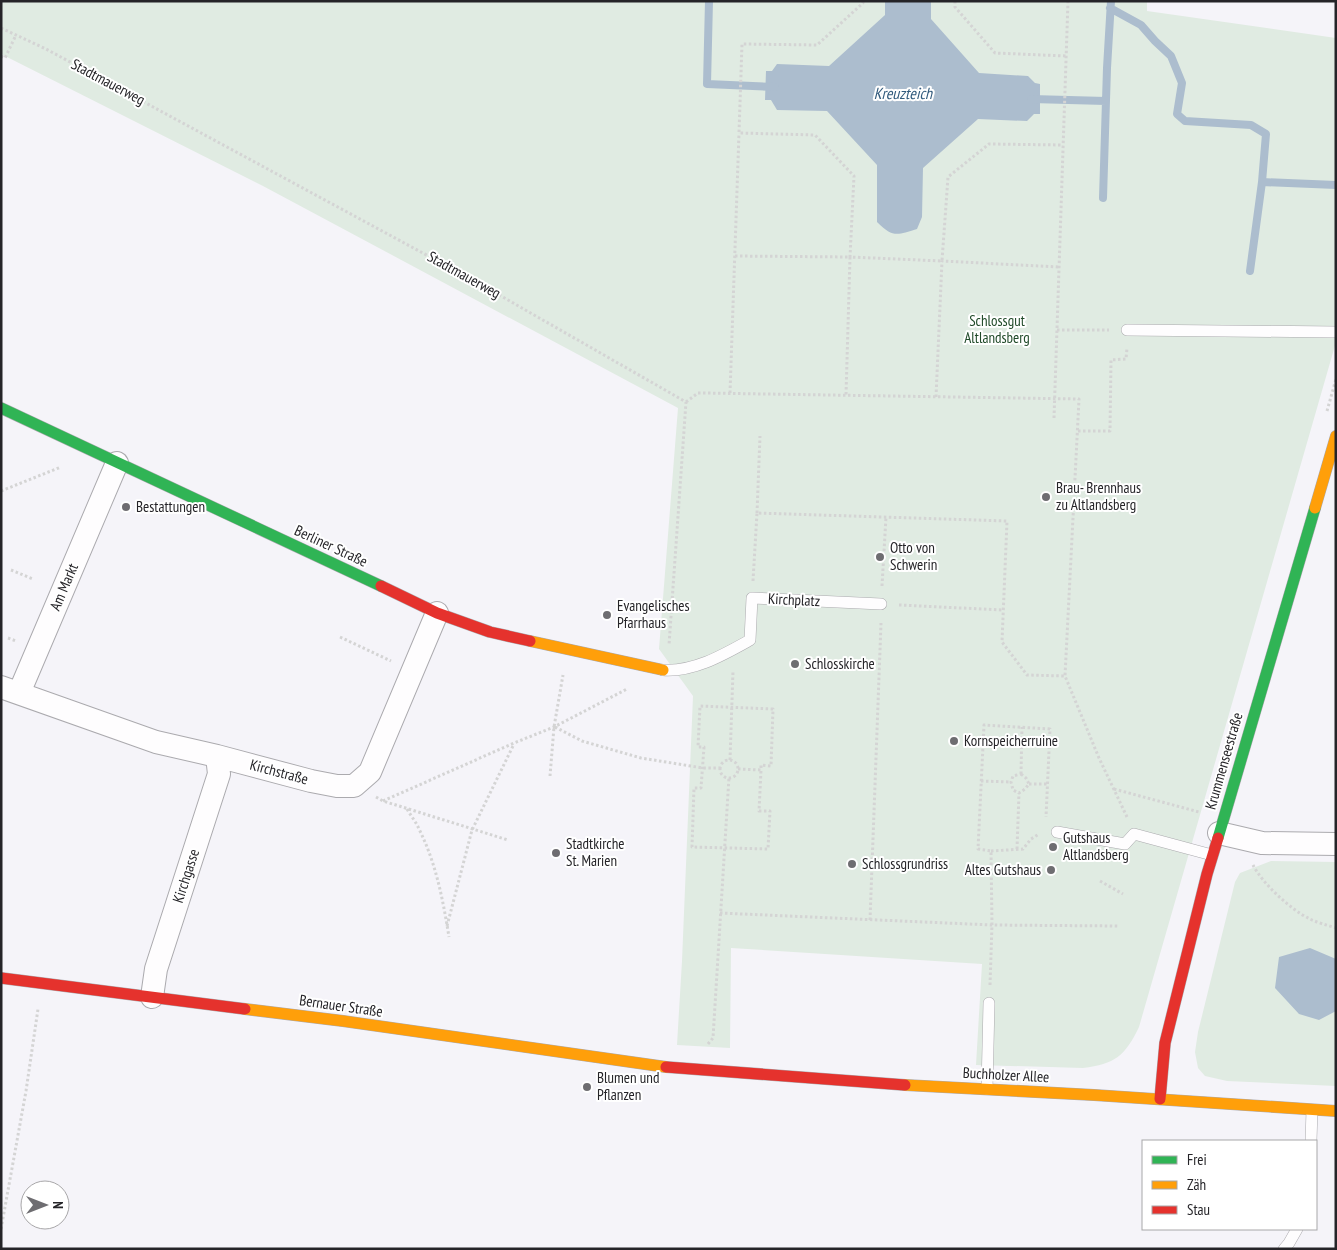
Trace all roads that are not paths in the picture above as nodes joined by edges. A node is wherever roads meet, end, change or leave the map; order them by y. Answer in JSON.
{"nodes":[{"id":1,"x":1127,"y":330,"type":"road end"},
{"id":2,"x":1336,"y":332,"type":"edge"},
{"id":3,"x":1,"y":408,"type":"edge"},
{"id":4,"x":1336,"y":436,"type":"edge"},
{"id":5,"x":117,"y":463,"type":"junction"},
{"id":6,"x":881,"y":604,"type":"road end"},
{"id":7,"x":437,"y":613,"type":"junction"},
{"id":8,"x":665,"y":670,"type":"joint"},
{"id":9,"x":10,"y":690,"type":"edge"},
{"id":10,"x":217,"y":756,"type":"junction"},
{"id":11,"x":1051,"y":831,"type":"road end"},
{"id":12,"x":1219,"y":833,"type":"junction"},
{"id":13,"x":1336,"y":844,"type":"edge"},
{"id":14,"x":1212,"y":855,"type":"junction"},
{"id":15,"x":1,"y":978,"type":"edge"},
{"id":16,"x":152,"y":997,"type":"junction"},
{"id":17,"x":990,"y":1004,"type":"road end"},
{"id":18,"x":676,"y":1068,"type":"joint"},
{"id":19,"x":986,"y":1089,"type":"junction"},
{"id":20,"x":1160,"y":1100,"type":"junction"},
{"id":21,"x":1312,"y":1110,"type":"junction"},
{"id":22,"x":1336,"y":1111,"type":"edge"},
{"id":23,"x":1311,"y":1140,"type":"edge"},
{"id":24,"x":1296,"y":1230,"type":"edge"},
{"id":25,"x":1284,"y":1249,"type":"edge"}],
"edges":[{"from":1,"to":2,"type":"lane"},
{"from":3,"to":5,"type":"main road","name":"Berliner Straße"},
{"from":4,"to":12,"type":"main road","name":"Krummenseestraße"},
{"from":5,"to":7,"type":"main road","name":"Berliner Straße"},
{"from":5,"to":9,"type":"street","name":"Am Markt"},
{"from":6,"to":8,"type":"lane","name":"Kirchplatz"},
{"from":7,"to":8,"type":"main road","name":"Berliner Straße"},
{"from":7,"to":10,"type":"street","name":"Kirchstraße"},
{"from":9,"to":10,"type":"street","name":"Kirchstraße"},
{"from":10,"to":16,"type":"street","name":"Kirchgasse"},
{"from":11,"to":14,"type":"lane"},
{"from":12,"to":13,"type":"street"},
{"from":12,"to":14,"type":"main road","name":"Krummenseestraße"},
{"from":14,"to":20,"type":"main road","name":"Krummenseestraße"},
{"from":15,"to":16,"type":"main road","name":"Bernauer Straße"},
{"from":16,"to":18,"type":"main road","name":"Bernauer Straße"},
{"from":17,"to":19,"type":"lane"},
{"from":18,"to":19,"type":"main road","name":"Buchholzer Allee"},
{"from":19,"to":20,"type":"main road","name":"Buchholzer Allee"},
{"from":20,"to":21,"type":"main road","name":"Buchholzer Allee"},
{"from":21,"to":22,"type":"main road","name":"Buchholzer Allee"},
{"from":21,"to":23,"type":"lane"},
{"from":24,"to":25,"type":"lane"}]}
